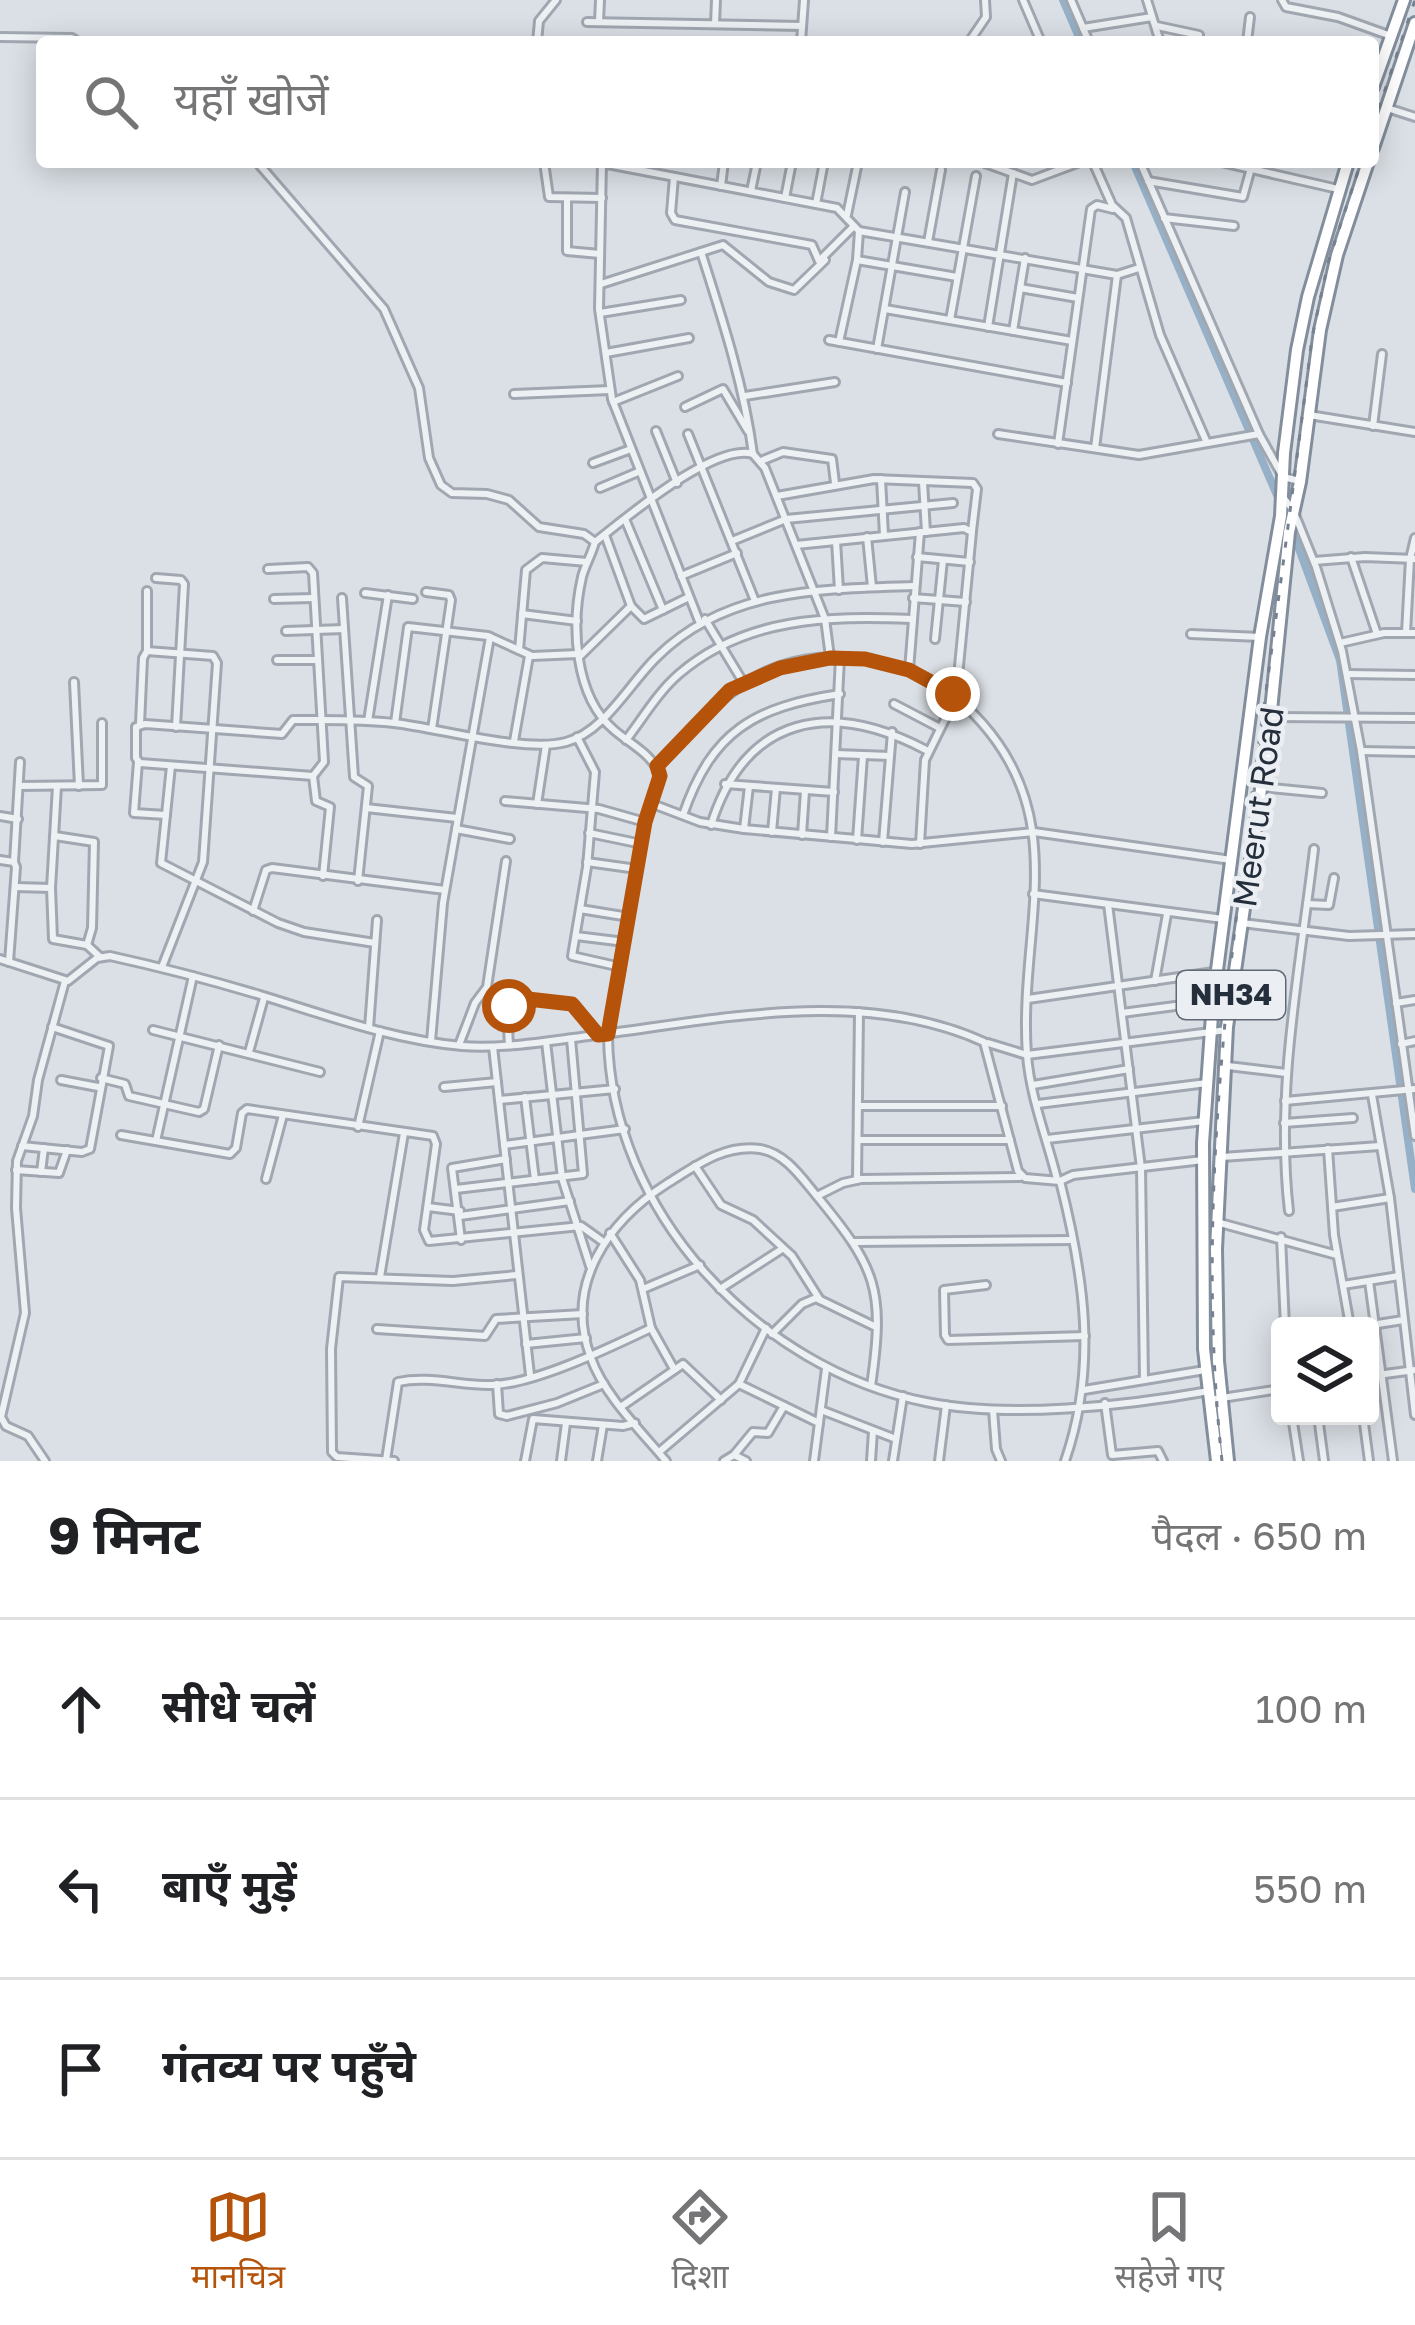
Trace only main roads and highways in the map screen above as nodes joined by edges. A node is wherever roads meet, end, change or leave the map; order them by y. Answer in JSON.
{"nodes":[{"id":1,"x":1404,"y":0,"type":"edge"},
{"id":2,"x":1415,"y":23,"type":"edge"},
{"id":3,"x":1379,"y":70,"type":"edge"},
{"id":4,"x":1379,"y":131,"type":"edge"},
{"id":5,"x":1346,"y":168,"type":"edge"},
{"id":6,"x":1366,"y":168,"type":"edge"},
{"id":7,"x":1289,"y":512,"type":"junction"},
{"id":8,"x":1213,"y":1396,"type":"junction"},
{"id":9,"x":1216,"y":1461,"type":"edge"},
{"id":10,"x":1228,"y":1461,"type":"edge"}],
"edges":[{"from":1,"to":3,"type":"highway"},
{"from":2,"to":4,"type":"highway"},
{"from":5,"to":7,"type":"highway","name":"Meerut Road","number":"NH34"},
{"from":6,"to":7,"type":"highway","name":"Meerut Road","number":"NH34"},
{"from":7,"to":8,"type":"highway","name":"Meerut Road","number":"NH34"},
{"from":7,"to":8,"type":"highway","name":"Meerut Road","number":"NH34"},
{"from":8,"to":9,"type":"highway","name":"Meerut Road","number":"NH34"},
{"from":8,"to":10,"type":"highway","name":"Meerut Road","number":"NH34"}]}
